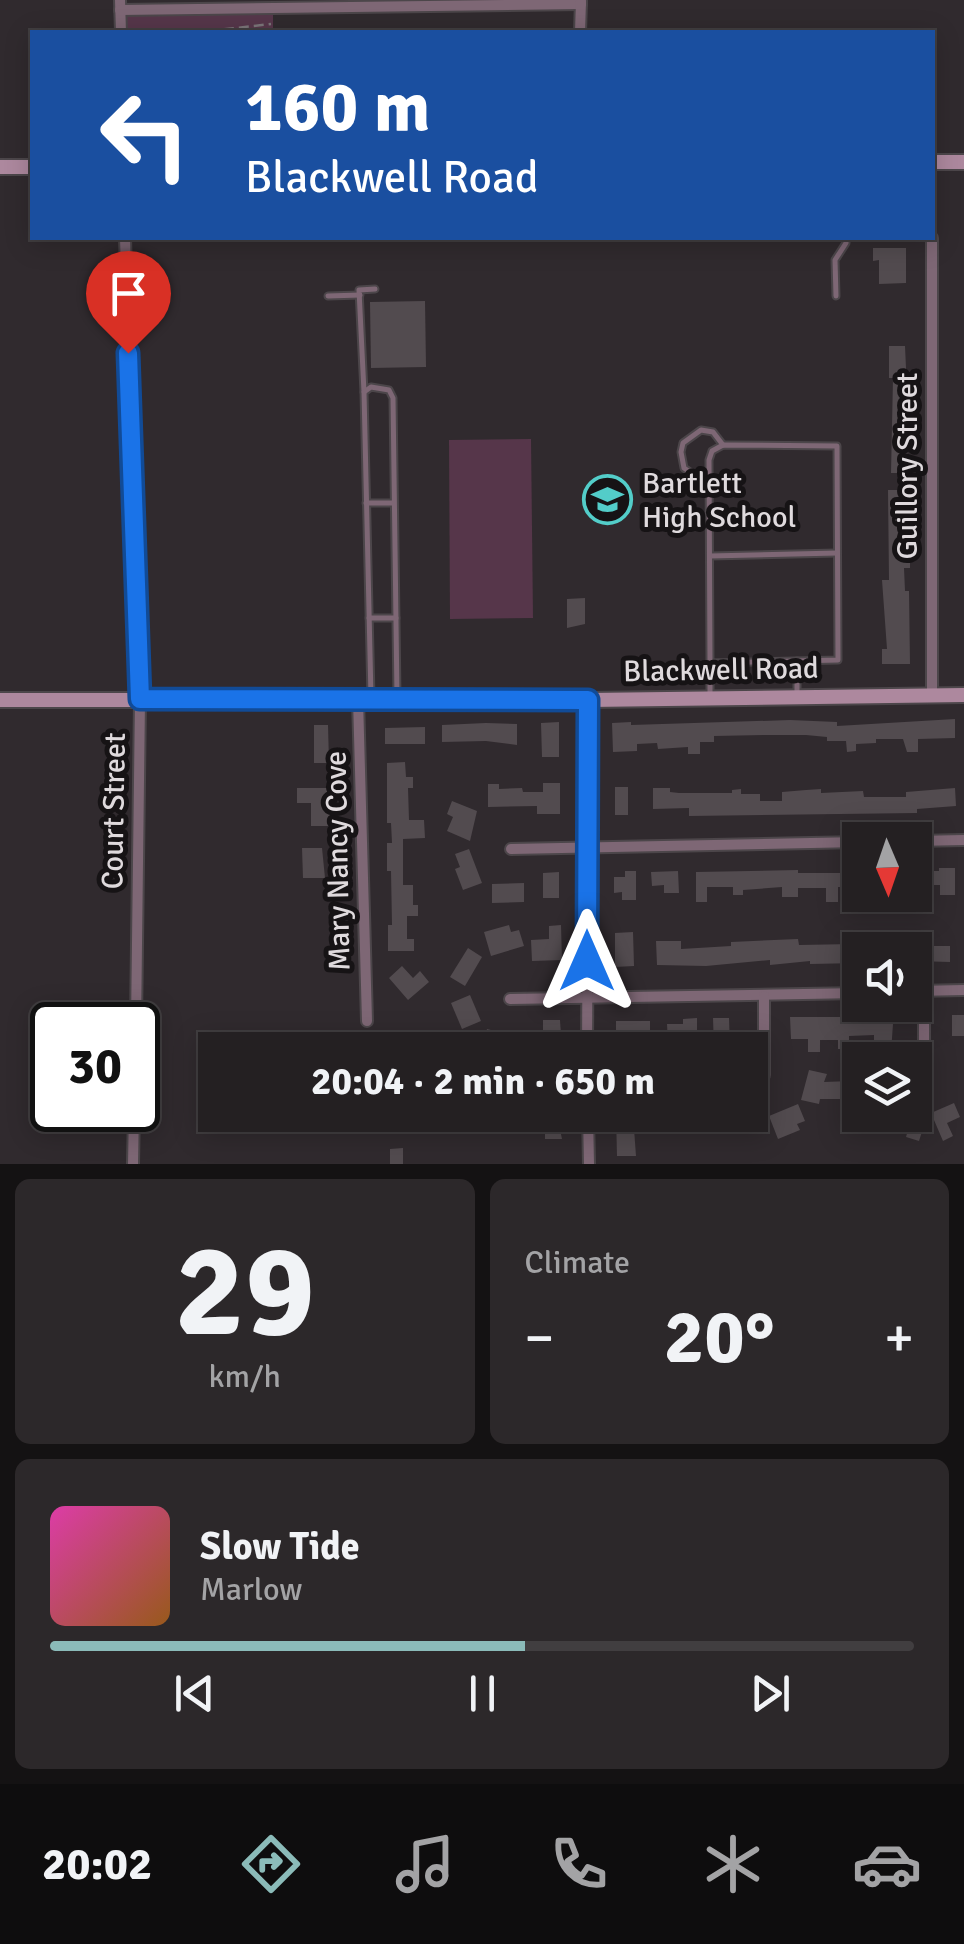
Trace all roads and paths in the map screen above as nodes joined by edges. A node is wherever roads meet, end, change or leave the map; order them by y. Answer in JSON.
{"nodes":[{"id":1,"x":581,"y":2,"type":"edge"},
{"id":2,"x":120,"y":5,"type":"edge"},
{"id":3,"x":271,"y":24,"type":"dead end"},
{"id":4,"x":121,"y":30,"type":"edge"},
{"id":5,"x":233,"y":30,"type":"edge"},
{"id":6,"x":580,"y":30,"type":"edge"},
{"id":7,"x":935,"y":162,"type":"edge"},
{"id":8,"x":964,"y":162,"type":"edge"},
{"id":9,"x":30,"y":166,"type":"edge"},
{"id":10,"x":0,"y":167,"type":"edge"},
{"id":11,"x":125,"y":240,"type":"edge"},
{"id":12,"x":845,"y":240,"type":"edge"},
{"id":13,"x":932,"y":240,"type":"edge"},
{"id":14,"x":375,"y":289,"type":"dead end"},
{"id":15,"x":328,"y":296,"type":"dead end"},
{"id":16,"x":360,"y":296,"type":"junction"},
{"id":17,"x":836,"y":296,"type":"dead end"},
{"id":18,"x":364,"y":392,"type":"junction"},
{"id":19,"x":723,"y":446,"type":"junction"},
{"id":20,"x":709,"y":476,"type":"junction"},
{"id":21,"x":366,"y":503,"type":"junction"},
{"id":22,"x":394,"y":503,"type":"junction"},
{"id":23,"x":837,"y":553,"type":"junction"},
{"id":24,"x":710,"y":556,"type":"junction"},
{"id":25,"x":369,"y":618,"type":"junction"},
{"id":26,"x":396,"y":618,"type":"junction"},
{"id":27,"x":797,"y":661,"type":"junction"},
{"id":28,"x":710,"y":663,"type":"junction"},
{"id":29,"x":932,"y":694,"type":"junction"},
{"id":30,"x":964,"y":694,"type":"edge"},
{"id":31,"x":797,"y":696,"type":"junction"},
{"id":32,"x":710,"y":698,"type":"junction"},
{"id":33,"x":140,"y":699,"type":"junction"},
{"id":34,"x":364,"y":699,"type":"junction"},
{"id":35,"x":397,"y":699,"type":"junction"},
{"id":36,"x":0,"y":700,"type":"edge"},
{"id":37,"x":588,"y":700,"type":"junction"},
{"id":38,"x":964,"y":840,"type":"edge"},
{"id":39,"x":932,"y":841,"type":"edge"},
{"id":40,"x":842,"y":842,"type":"edge"},
{"id":41,"x":588,"y":847,"type":"junction"},
{"id":42,"x":511,"y":850,"type":"dead end"},
{"id":43,"x":964,"y":990,"type":"edge"},
{"id":44,"x":932,"y":991,"type":"edge"},
{"id":45,"x":842,"y":994,"type":"edge"},
{"id":46,"x":764,"y":996,"type":"junction"},
{"id":47,"x":510,"y":999,"type":"dead end"},
{"id":48,"x":587,"y":1000,"type":"junction"},
{"id":49,"x":136,"y":1002,"type":"edge"},
{"id":50,"x":367,"y":1021,"type":"dead end"},
{"id":51,"x":587,"y":1032,"type":"edge"},
{"id":52,"x":764,"y":1032,"type":"edge"},
{"id":53,"x":133,"y":1132,"type":"edge"},
{"id":54,"x":588,"y":1132,"type":"edge"},
{"id":55,"x":132,"y":1164,"type":"edge"},
{"id":56,"x":589,"y":1164,"type":"edge"}],
"edges":[{"from":1,"to":2,"type":"street"},
{"from":1,"to":6,"type":"street"},
{"from":2,"to":4,"type":"street"},
{"from":3,"to":5,"type":"path"},
{"from":7,"to":8,"type":"street"},
{"from":9,"to":10,"type":"street"},
{"from":11,"to":33,"type":"street","name":"Court Street"},
{"from":12,"to":17,"type":"lane"},
{"from":13,"to":29,"type":"street","name":"Guillory Street"},
{"from":14,"to":16,"type":"lane"},
{"from":15,"to":16,"type":"lane"},
{"from":16,"to":18,"type":"lane"},
{"from":18,"to":21,"type":"lane"},
{"from":18,"to":22,"type":"lane"},
{"from":19,"to":20,"type":"lane"},
{"from":19,"to":20,"type":"lane"},
{"from":19,"to":23,"type":"lane"},
{"from":20,"to":24,"type":"lane"},
{"from":21,"to":22,"type":"lane"},
{"from":21,"to":25,"type":"lane"},
{"from":22,"to":26,"type":"lane"},
{"from":23,"to":24,"type":"lane"},
{"from":23,"to":27,"type":"lane"},
{"from":24,"to":28,"type":"lane"},
{"from":25,"to":26,"type":"lane"},
{"from":25,"to":34,"type":"lane"},
{"from":26,"to":35,"type":"lane"},
{"from":27,"to":28,"type":"lane"},
{"from":27,"to":31,"type":"lane"},
{"from":28,"to":32,"type":"lane"},
{"from":29,"to":30,"type":"street","name":"Blackwell Road"},
{"from":29,"to":31,"type":"street","name":"Blackwell Road"},
{"from":31,"to":32,"type":"street","name":"Blackwell Road"},
{"from":32,"to":37,"type":"street","name":"Blackwell Road"},
{"from":33,"to":34,"type":"street","name":"Blackwell Road"},
{"from":33,"to":36,"type":"street","name":"Blackwell Road"},
{"from":33,"to":49,"type":"street","name":"Court Street"},
{"from":34,"to":35,"type":"street","name":"Blackwell Road"},
{"from":34,"to":50,"type":"street","name":"Mary Nancy Cove"},
{"from":35,"to":37,"type":"street","name":"Blackwell Road"},
{"from":37,"to":41,"type":"street"},
{"from":38,"to":39,"type":"street"},
{"from":40,"to":41,"type":"street"},
{"from":41,"to":42,"type":"street"},
{"from":41,"to":48,"type":"street"},
{"from":43,"to":44,"type":"street"},
{"from":45,"to":46,"type":"street"},
{"from":46,"to":48,"type":"street"},
{"from":46,"to":52,"type":"street"},
{"from":47,"to":48,"type":"street"},
{"from":48,"to":51,"type":"street"},
{"from":53,"to":55,"type":"street"},
{"from":54,"to":56,"type":"street"}]}
